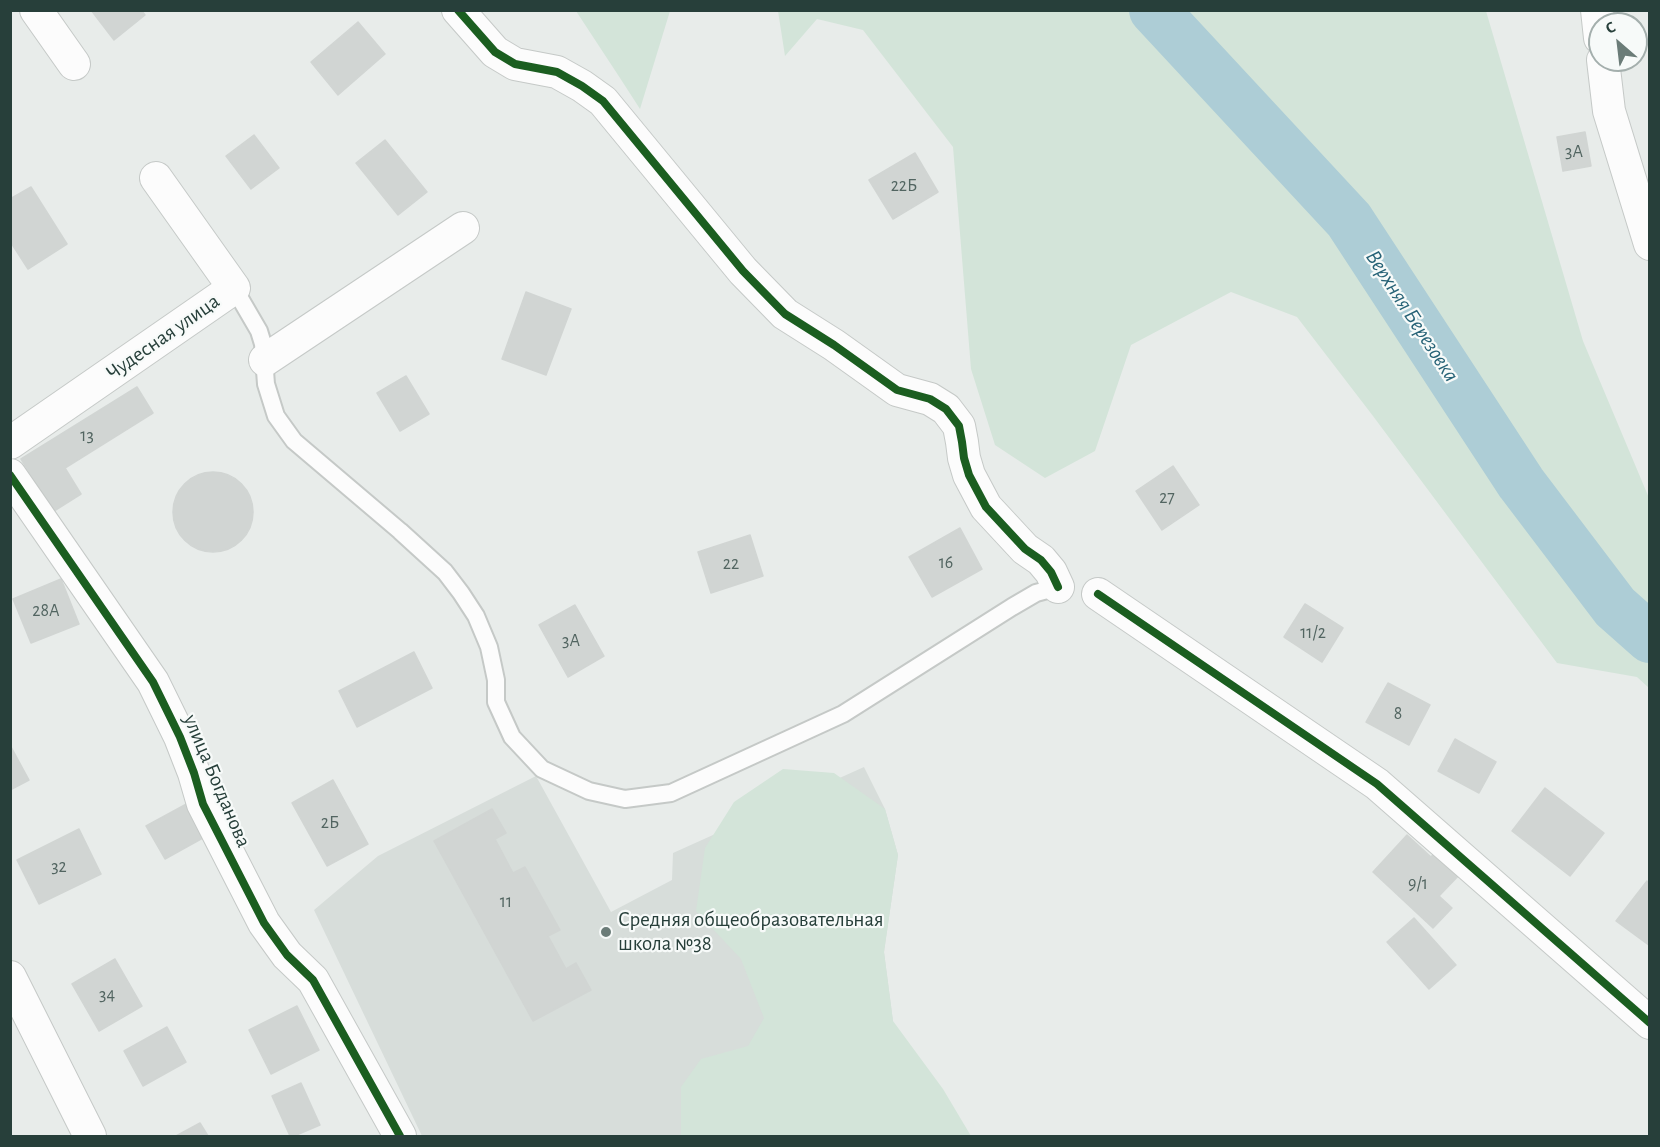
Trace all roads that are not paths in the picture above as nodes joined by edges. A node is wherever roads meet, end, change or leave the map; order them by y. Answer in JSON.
{"nodes":[{"id":1,"x":36,"y":10,"type":"edge"},
{"id":2,"x":458,"y":10,"type":"edge"},
{"id":3,"x":74,"y":64,"type":"dead end"},
{"id":4,"x":1604,"y":72,"type":"edge"},
{"id":5,"x":156,"y":178,"type":"dead end"},
{"id":6,"x":463,"y":228,"type":"dead end"},
{"id":7,"x":1650,"y":244,"type":"edge"},
{"id":8,"x":234,"y":288,"type":"junction"},
{"id":9,"x":265,"y":360,"type":"junction"},
{"id":10,"x":10,"y":442,"type":"edge"},
{"id":11,"x":10,"y":475,"type":"edge"},
{"id":12,"x":1058,"y":586,"type":"joint"},
{"id":13,"x":1098,"y":594,"type":"dead end"},
{"id":14,"x":10,"y":977,"type":"edge"},
{"id":15,"x":1650,"y":1023,"type":"edge"},
{"id":16,"x":90,"y":1137,"type":"edge"},
{"id":17,"x":400,"y":1137,"type":"edge"}],
"edges":[{"from":1,"to":3,"type":"street"},
{"from":2,"to":12,"type":"street"},
{"from":4,"to":7,"type":"street"},
{"from":5,"to":8,"type":"street","name":"Чудесная улица"},
{"from":6,"to":9,"type":"street"},
{"from":8,"to":9,"type":"lane"},
{"from":8,"to":10,"type":"street","name":"Чудесная улица"},
{"from":9,"to":12,"type":"lane"},
{"from":11,"to":17,"type":"street","name":"улица Богданова"},
{"from":13,"to":15,"type":"street"},
{"from":14,"to":16,"type":"street"}]}
